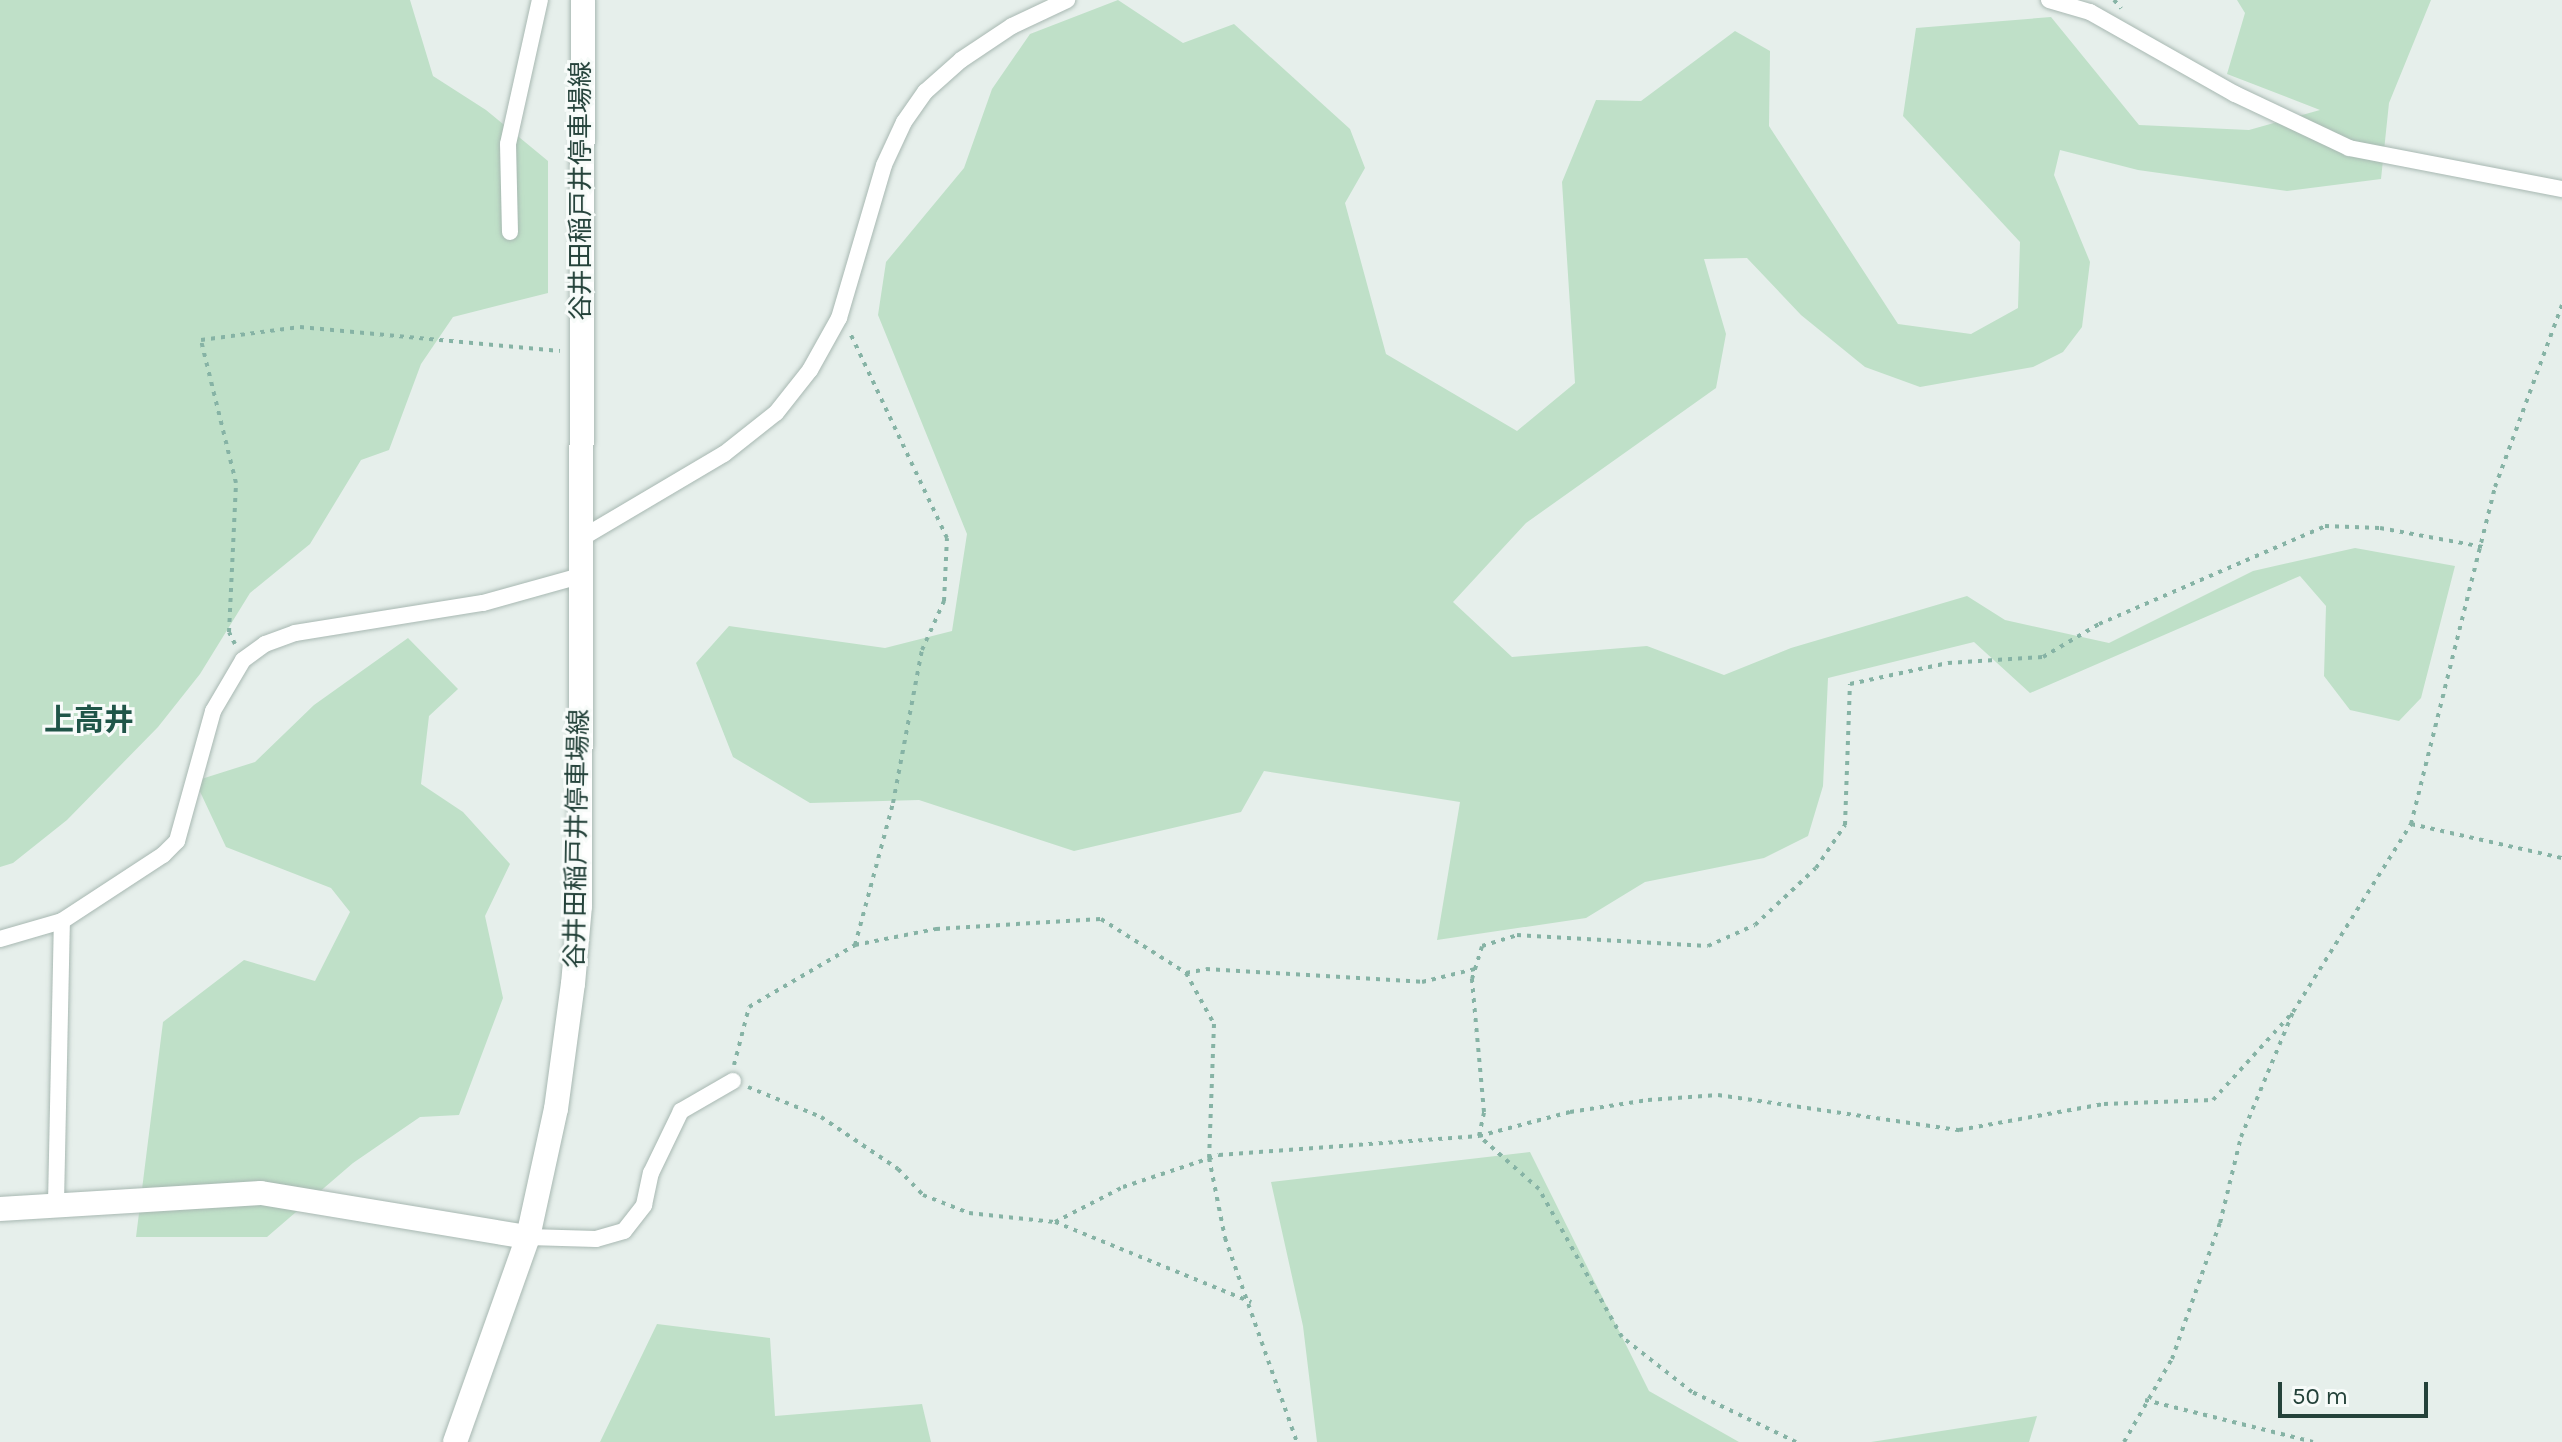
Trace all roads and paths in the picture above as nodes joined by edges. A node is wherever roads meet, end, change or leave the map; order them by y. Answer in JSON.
{"nodes":[{"id":1,"x":540,"y":0,"type":"edge"},
{"id":2,"x":583,"y":0,"type":"edge"},
{"id":3,"x":1067,"y":0,"type":"edge"},
{"id":4,"x":2049,"y":0,"type":"edge"},
{"id":5,"x":2562,"y":189,"type":"edge"},
{"id":6,"x":510,"y":232,"type":"dead end"},
{"id":7,"x":2562,"y":305,"type":"edge"},
{"id":8,"x":839,"y":318,"type":"junction"},
{"id":9,"x":580,"y":353,"type":"junction"},
{"id":10,"x":580,"y":539,"type":"junction"},
{"id":11,"x":2484,"y":547,"type":"junction"},
{"id":12,"x":580,"y":576,"type":"junction"},
{"id":13,"x":243,"y":660,"type":"junction"},
{"id":14,"x":2411,"y":824,"type":"junction"},
{"id":15,"x":2562,"y":858,"type":"edge"},
{"id":16,"x":62,"y":921,"type":"junction"},
{"id":17,"x":0,"y":939,"type":"edge"},
{"id":18,"x":855,"y":945,"type":"junction"},
{"id":19,"x":1475,"y":969,"type":"junction"},
{"id":20,"x":1186,"y":973,"type":"junction"},
{"id":21,"x":2293,"y":1012,"type":"junction"},
{"id":22,"x":733,"y":1081,"type":"junction"},
{"id":23,"x":1479,"y":1136,"type":"junction"},
{"id":24,"x":1209,"y":1158,"type":"junction"},
{"id":25,"x":56,"y":1203,"type":"junction"},
{"id":26,"x":0,"y":1209,"type":"edge"},
{"id":27,"x":1055,"y":1222,"type":"junction"},
{"id":28,"x":528,"y":1237,"type":"junction"},
{"id":29,"x":1251,"y":1302,"type":"junction"},
{"id":30,"x":2145,"y":1400,"type":"junction"},
{"id":31,"x":455,"y":1442,"type":"edge"},
{"id":32,"x":1297,"y":1442,"type":"edge"},
{"id":33,"x":1796,"y":1442,"type":"edge"},
{"id":34,"x":2124,"y":1442,"type":"edge"},
{"id":35,"x":2313,"y":1442,"type":"edge"}],
"edges":[{"from":1,"to":6,"type":"street"},
{"from":2,"to":9,"type":"main road","name":"谷井田稲戸井停車場線"},
{"from":3,"to":8,"type":"street"},
{"from":4,"to":5,"type":"street"},
{"from":7,"to":11,"type":"path"},
{"from":8,"to":10,"type":"street"},
{"from":8,"to":18,"type":"path"},
{"from":9,"to":10,"type":"main road","name":"谷井田稲戸井停車場線"},
{"from":9,"to":13,"type":"path"},
{"from":10,"to":12,"type":"main road","name":"谷井田稲戸井停車場線"},
{"from":11,"to":14,"type":"path"},
{"from":11,"to":19,"type":"path"},
{"from":12,"to":13,"type":"street"},
{"from":12,"to":28,"type":"main road","name":"谷井田稲戸井停車場線"},
{"from":13,"to":16,"type":"street"},
{"from":14,"to":15,"type":"path"},
{"from":14,"to":21,"type":"path"},
{"from":16,"to":17,"type":"street"},
{"from":16,"to":25,"type":"street"},
{"from":18,"to":20,"type":"path"},
{"from":18,"to":22,"type":"path"},
{"from":19,"to":20,"type":"path"},
{"from":19,"to":23,"type":"path"},
{"from":20,"to":24,"type":"path"},
{"from":21,"to":23,"type":"path"},
{"from":21,"to":30,"type":"path"},
{"from":22,"to":27,"type":"path"},
{"from":22,"to":28,"type":"street"},
{"from":23,"to":24,"type":"path"},
{"from":23,"to":33,"type":"path"},
{"from":24,"to":27,"type":"path"},
{"from":24,"to":29,"type":"path"},
{"from":25,"to":26,"type":"main road"},
{"from":25,"to":28,"type":"main road"},
{"from":27,"to":29,"type":"path"},
{"from":28,"to":31,"type":"main road","name":"谷井田稲戸井停車場線"},
{"from":29,"to":32,"type":"path"},
{"from":30,"to":34,"type":"path"},
{"from":30,"to":35,"type":"path"}]}
